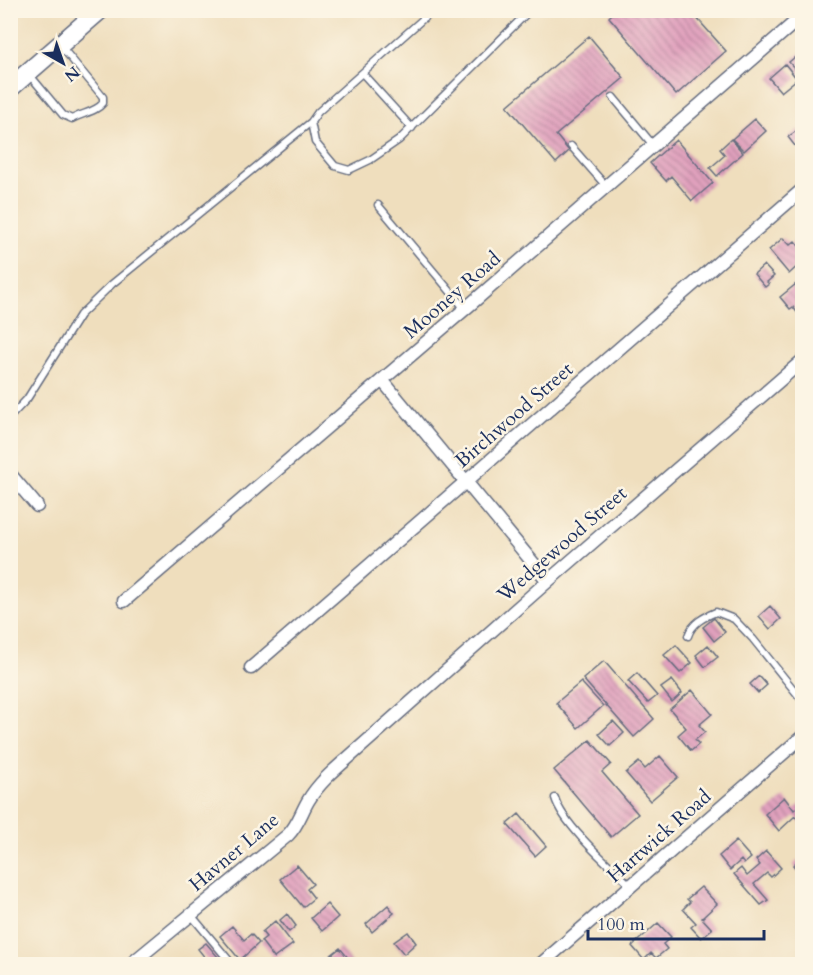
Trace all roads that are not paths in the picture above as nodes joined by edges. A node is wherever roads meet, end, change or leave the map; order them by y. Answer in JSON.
{"nodes":[{"id":1,"x":100,"y":10,"type":"edge"},
{"id":2,"x":433,"y":10,"type":"edge"},
{"id":3,"x":530,"y":10,"type":"edge"},
{"id":4,"x":802,"y":16,"type":"edge"},
{"id":5,"x":60,"y":45,"type":"junction"},
{"id":6,"x":28,"y":73,"type":"junction"},
{"id":7,"x":362,"y":73,"type":"junction"},
{"id":8,"x":10,"y":88,"type":"edge"},
{"id":9,"x":613,"y":98,"type":"dead end"},
{"id":10,"x":311,"y":122,"type":"junction"},
{"id":11,"x":412,"y":128,"type":"junction"},
{"id":12,"x":653,"y":145,"type":"junction"},
{"id":13,"x":571,"y":147,"type":"dead end"},
{"id":14,"x":606,"y":187,"type":"junction"},
{"id":15,"x":802,"y":190,"type":"edge"},
{"id":16,"x":378,"y":205,"type":"dead end"},
{"id":17,"x":465,"y":309,"type":"junction"},
{"id":18,"x":802,"y":361,"type":"edge"},
{"id":19,"x":382,"y":380,"type":"junction"},
{"id":20,"x":10,"y":417,"type":"edge"},
{"id":21,"x":10,"y":474,"type":"edge"},
{"id":22,"x":466,"y":483,"type":"junction"},
{"id":23,"x":38,"y":506,"type":"dead end"},
{"id":24,"x":548,"y":581,"type":"junction"},
{"id":25,"x":124,"y":601,"type":"dead end"},
{"id":26,"x":688,"y":636,"type":"dead end"},
{"id":27,"x":251,"y":668,"type":"dead end"},
{"id":28,"x":802,"y":700,"type":"edge"},
{"id":29,"x":802,"y":737,"type":"edge"},
{"id":30,"x":348,"y":758,"type":"joint"},
{"id":31,"x":555,"y":798,"type":"dead end"},
{"id":32,"x":631,"y":886,"type":"junction"},
{"id":33,"x":190,"y":915,"type":"junction"},
{"id":34,"x":131,"y":964,"type":"edge"},
{"id":35,"x":232,"y":964,"type":"edge"},
{"id":36,"x":541,"y":964,"type":"edge"}],
"edges":[{"from":1,"to":5,"type":"main road"},
{"from":2,"to":7,"type":"lane"},
{"from":3,"to":11,"type":"lane"},
{"from":4,"to":12,"type":"street","name":"Mooney Road"},
{"from":5,"to":6,"type":"main road"},
{"from":5,"to":6,"type":"lane"},
{"from":6,"to":8,"type":"main road"},
{"from":7,"to":10,"type":"lane"},
{"from":7,"to":11,"type":"lane"},
{"from":9,"to":12,"type":"lane"},
{"from":10,"to":11,"type":"lane"},
{"from":10,"to":20,"type":"lane"},
{"from":12,"to":14,"type":"street","name":"Mooney Road"},
{"from":13,"to":14,"type":"lane"},
{"from":14,"to":17,"type":"street","name":"Mooney Road"},
{"from":15,"to":22,"type":"street","name":"Birchwood Street"},
{"from":16,"to":17,"type":"lane"},
{"from":17,"to":19,"type":"street","name":"Mooney Road"},
{"from":18,"to":24,"type":"street","name":"Wedgewood Street"},
{"from":19,"to":22,"type":"street"},
{"from":19,"to":25,"type":"street","name":"Mooney Road"},
{"from":21,"to":23,"type":"street"},
{"from":22,"to":24,"type":"street"},
{"from":22,"to":27,"type":"street","name":"Birchwood Street"},
{"from":24,"to":30,"type":"street","name":"Wedgewood Street"},
{"from":26,"to":28,"type":"lane"},
{"from":29,"to":32,"type":"street","name":"Hartwick Road"},
{"from":30,"to":33,"type":"street","name":"Havner Lane"},
{"from":31,"to":32,"type":"lane"},
{"from":32,"to":36,"type":"street","name":"Hartwick Road"},
{"from":33,"to":34,"type":"street","name":"Havner Lane"},
{"from":33,"to":35,"type":"lane"}]}
